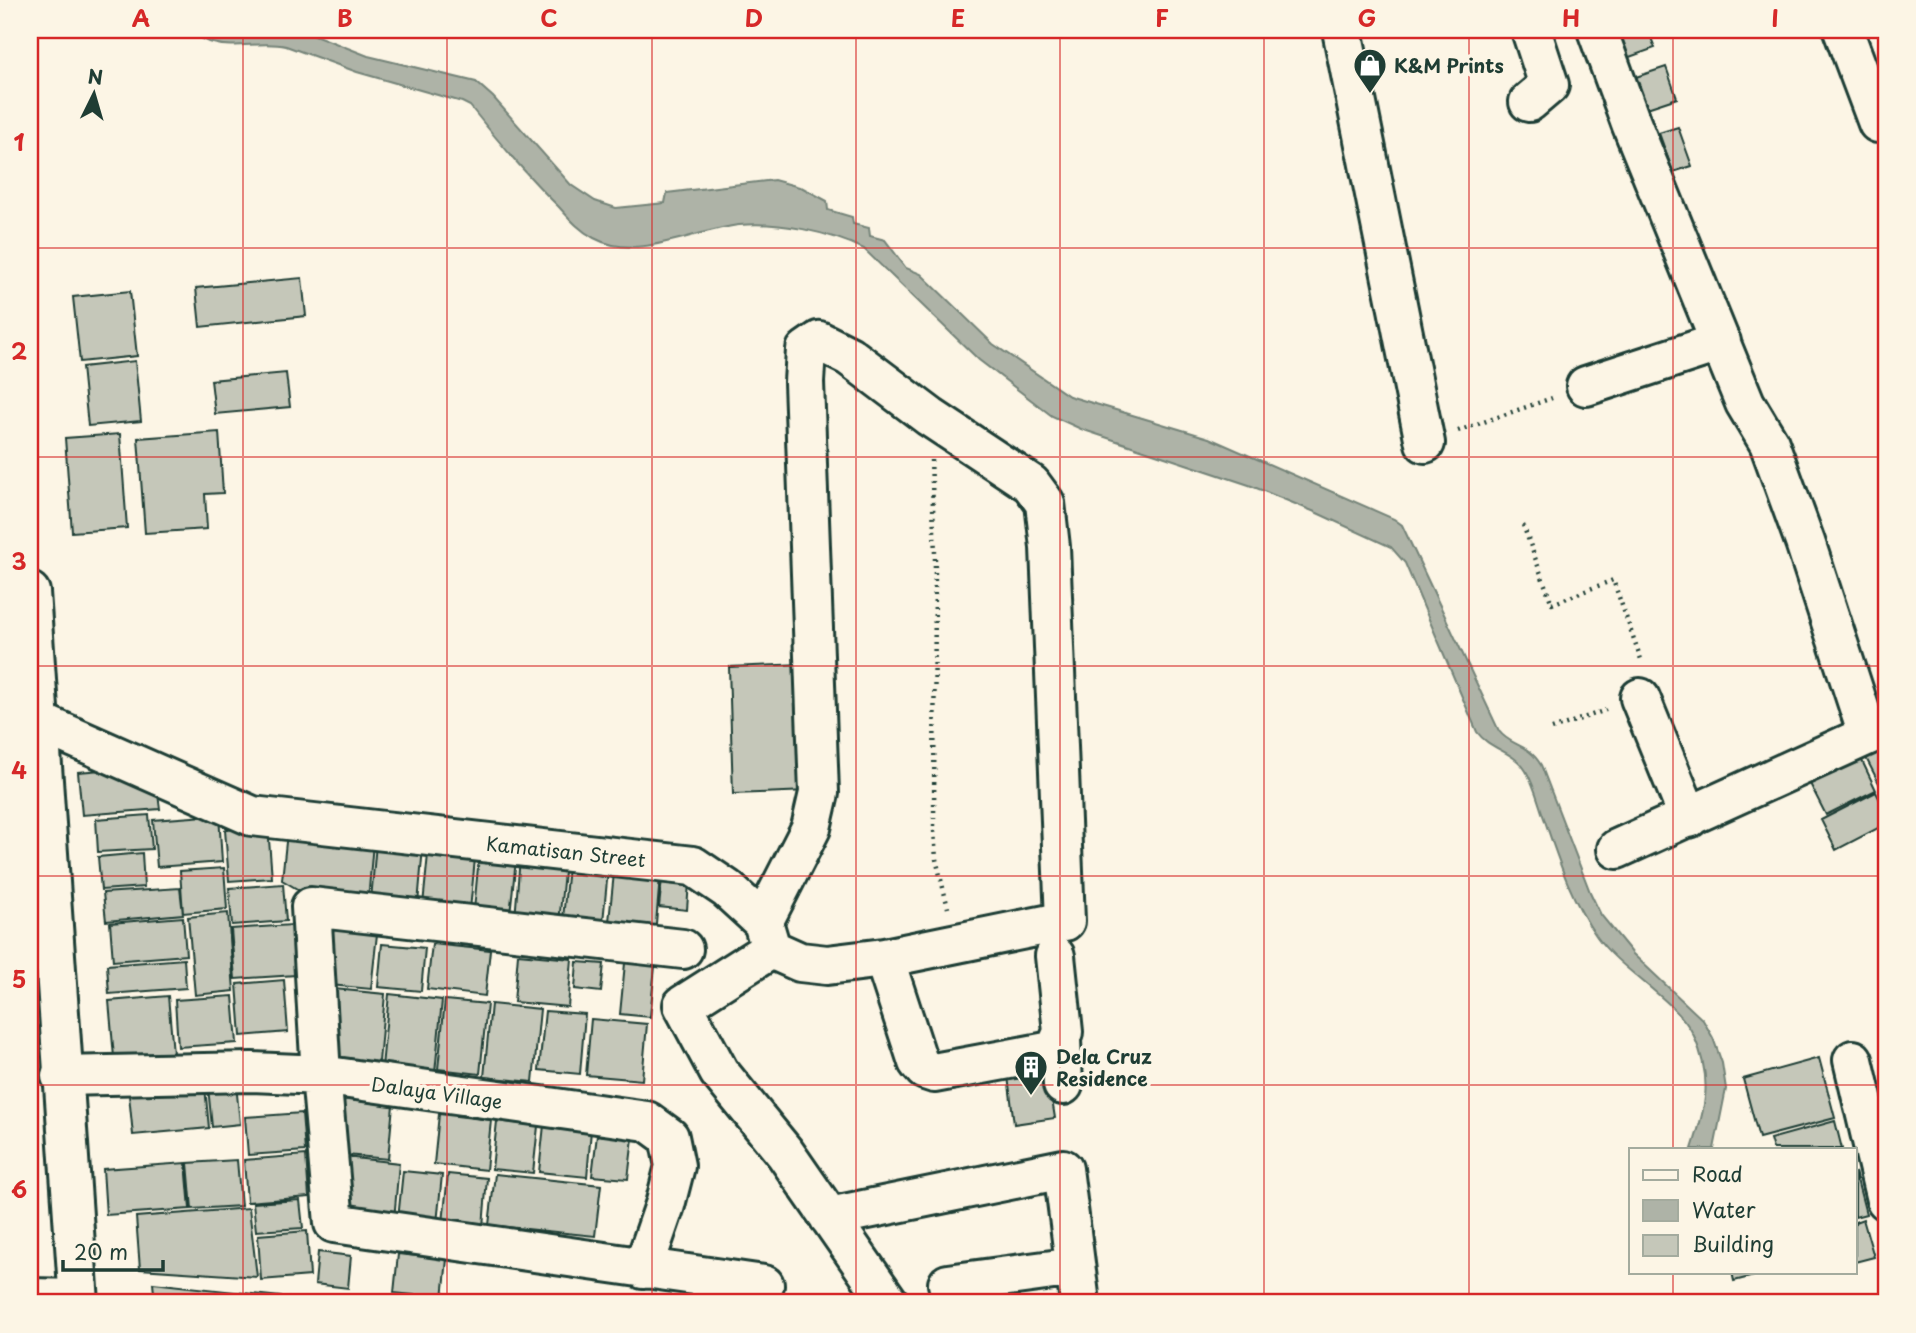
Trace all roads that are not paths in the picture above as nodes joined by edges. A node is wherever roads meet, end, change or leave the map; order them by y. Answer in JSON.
{"nodes":[{"id":1,"x":1342,"y":30,"type":"edge"},
{"id":2,"x":1531,"y":30,"type":"edge"},
{"id":3,"x":1597,"y":30,"type":"edge"},
{"id":4,"x":1843,"y":30,"type":"edge"},
{"id":5,"x":1529,"y":102,"type":"dead end"},
{"id":6,"x":1878,"y":123,"type":"dead end"},
{"id":7,"x":1721,"y":342,"type":"junction"},
{"id":8,"x":1586,"y":386,"type":"road end"},
{"id":9,"x":1425,"y":443,"type":"road end"},
{"id":10,"x":30,"y":592,"type":"edge"},
{"id":11,"x":1640,"y":698,"type":"road end"},
{"id":12,"x":34,"y":720,"type":"edge"},
{"id":13,"x":1877,"y":731,"type":"edge"},
{"id":14,"x":1689,"y":818,"type":"junction"},
{"id":15,"x":1617,"y":849,"type":"dead end"},
{"id":16,"x":40,"y":898,"type":"edge"},
{"id":17,"x":767,"y":936,"type":"junction"},
{"id":18,"x":1060,"y":939,"type":"junction"},
{"id":19,"x":683,"y":949,"type":"dead end"},
{"id":20,"x":884,"y":958,"type":"junction"},
{"id":21,"x":1061,"y":1040,"type":"junction"},
{"id":22,"x":1853,"y":1060,"type":"dead end"},
{"id":23,"x":321,"y":1075,"type":"junction"},
{"id":24,"x":61,"y":1076,"type":"junction"},
{"id":25,"x":1063,"y":1085,"type":"dead end"},
{"id":26,"x":1886,"y":1200,"type":"edge"},
{"id":27,"x":829,"y":1217,"type":"junction"},
{"id":28,"x":643,"y":1269,"type":"junction"},
{"id":29,"x":948,"y":1284,"type":"dead end"},
{"id":30,"x":764,"y":1285,"type":"dead end"},
{"id":31,"x":1077,"y":1285,"type":"edge"},
{"id":32,"x":30,"y":1298,"type":"edge"},
{"id":33,"x":78,"y":1301,"type":"edge"},
{"id":34,"x":889,"y":1303,"type":"edge"}],
"edges":[{"from":1,"to":9,"type":"street"},
{"from":2,"to":5,"type":"street"},
{"from":3,"to":7,"type":"street"},
{"from":4,"to":6,"type":"street"},
{"from":7,"to":8,"type":"street"},
{"from":7,"to":13,"type":"street"},
{"from":10,"to":12,"type":"street"},
{"from":11,"to":14,"type":"street"},
{"from":12,"to":16,"type":"street"},
{"from":12,"to":17,"type":"street","name":"Kamatisan Street"},
{"from":13,"to":14,"type":"street"},
{"from":14,"to":15,"type":"street"},
{"from":16,"to":24,"type":"street"},
{"from":17,"to":18,"type":"street"},
{"from":17,"to":20,"type":"street","name":"Kamatisan Street"},
{"from":17,"to":27,"type":"street"},
{"from":18,"to":20,"type":"street","name":"Kamatisan Street"},
{"from":18,"to":21,"type":"street"},
{"from":19,"to":23,"type":"street"},
{"from":20,"to":21,"type":"street"},
{"from":21,"to":25,"type":"street"},
{"from":22,"to":26,"type":"street"},
{"from":23,"to":24,"type":"street","name":"Dalaya Village"},
{"from":23,"to":28,"type":"street"},
{"from":23,"to":28,"type":"street","name":"Dalaya Village"},
{"from":24,"to":33,"type":"street"},
{"from":27,"to":31,"type":"street"},
{"from":27,"to":34,"type":"street"},
{"from":28,"to":30,"type":"street"},
{"from":29,"to":31,"type":"street"},
{"from":32,"to":33,"type":"street"}]}
